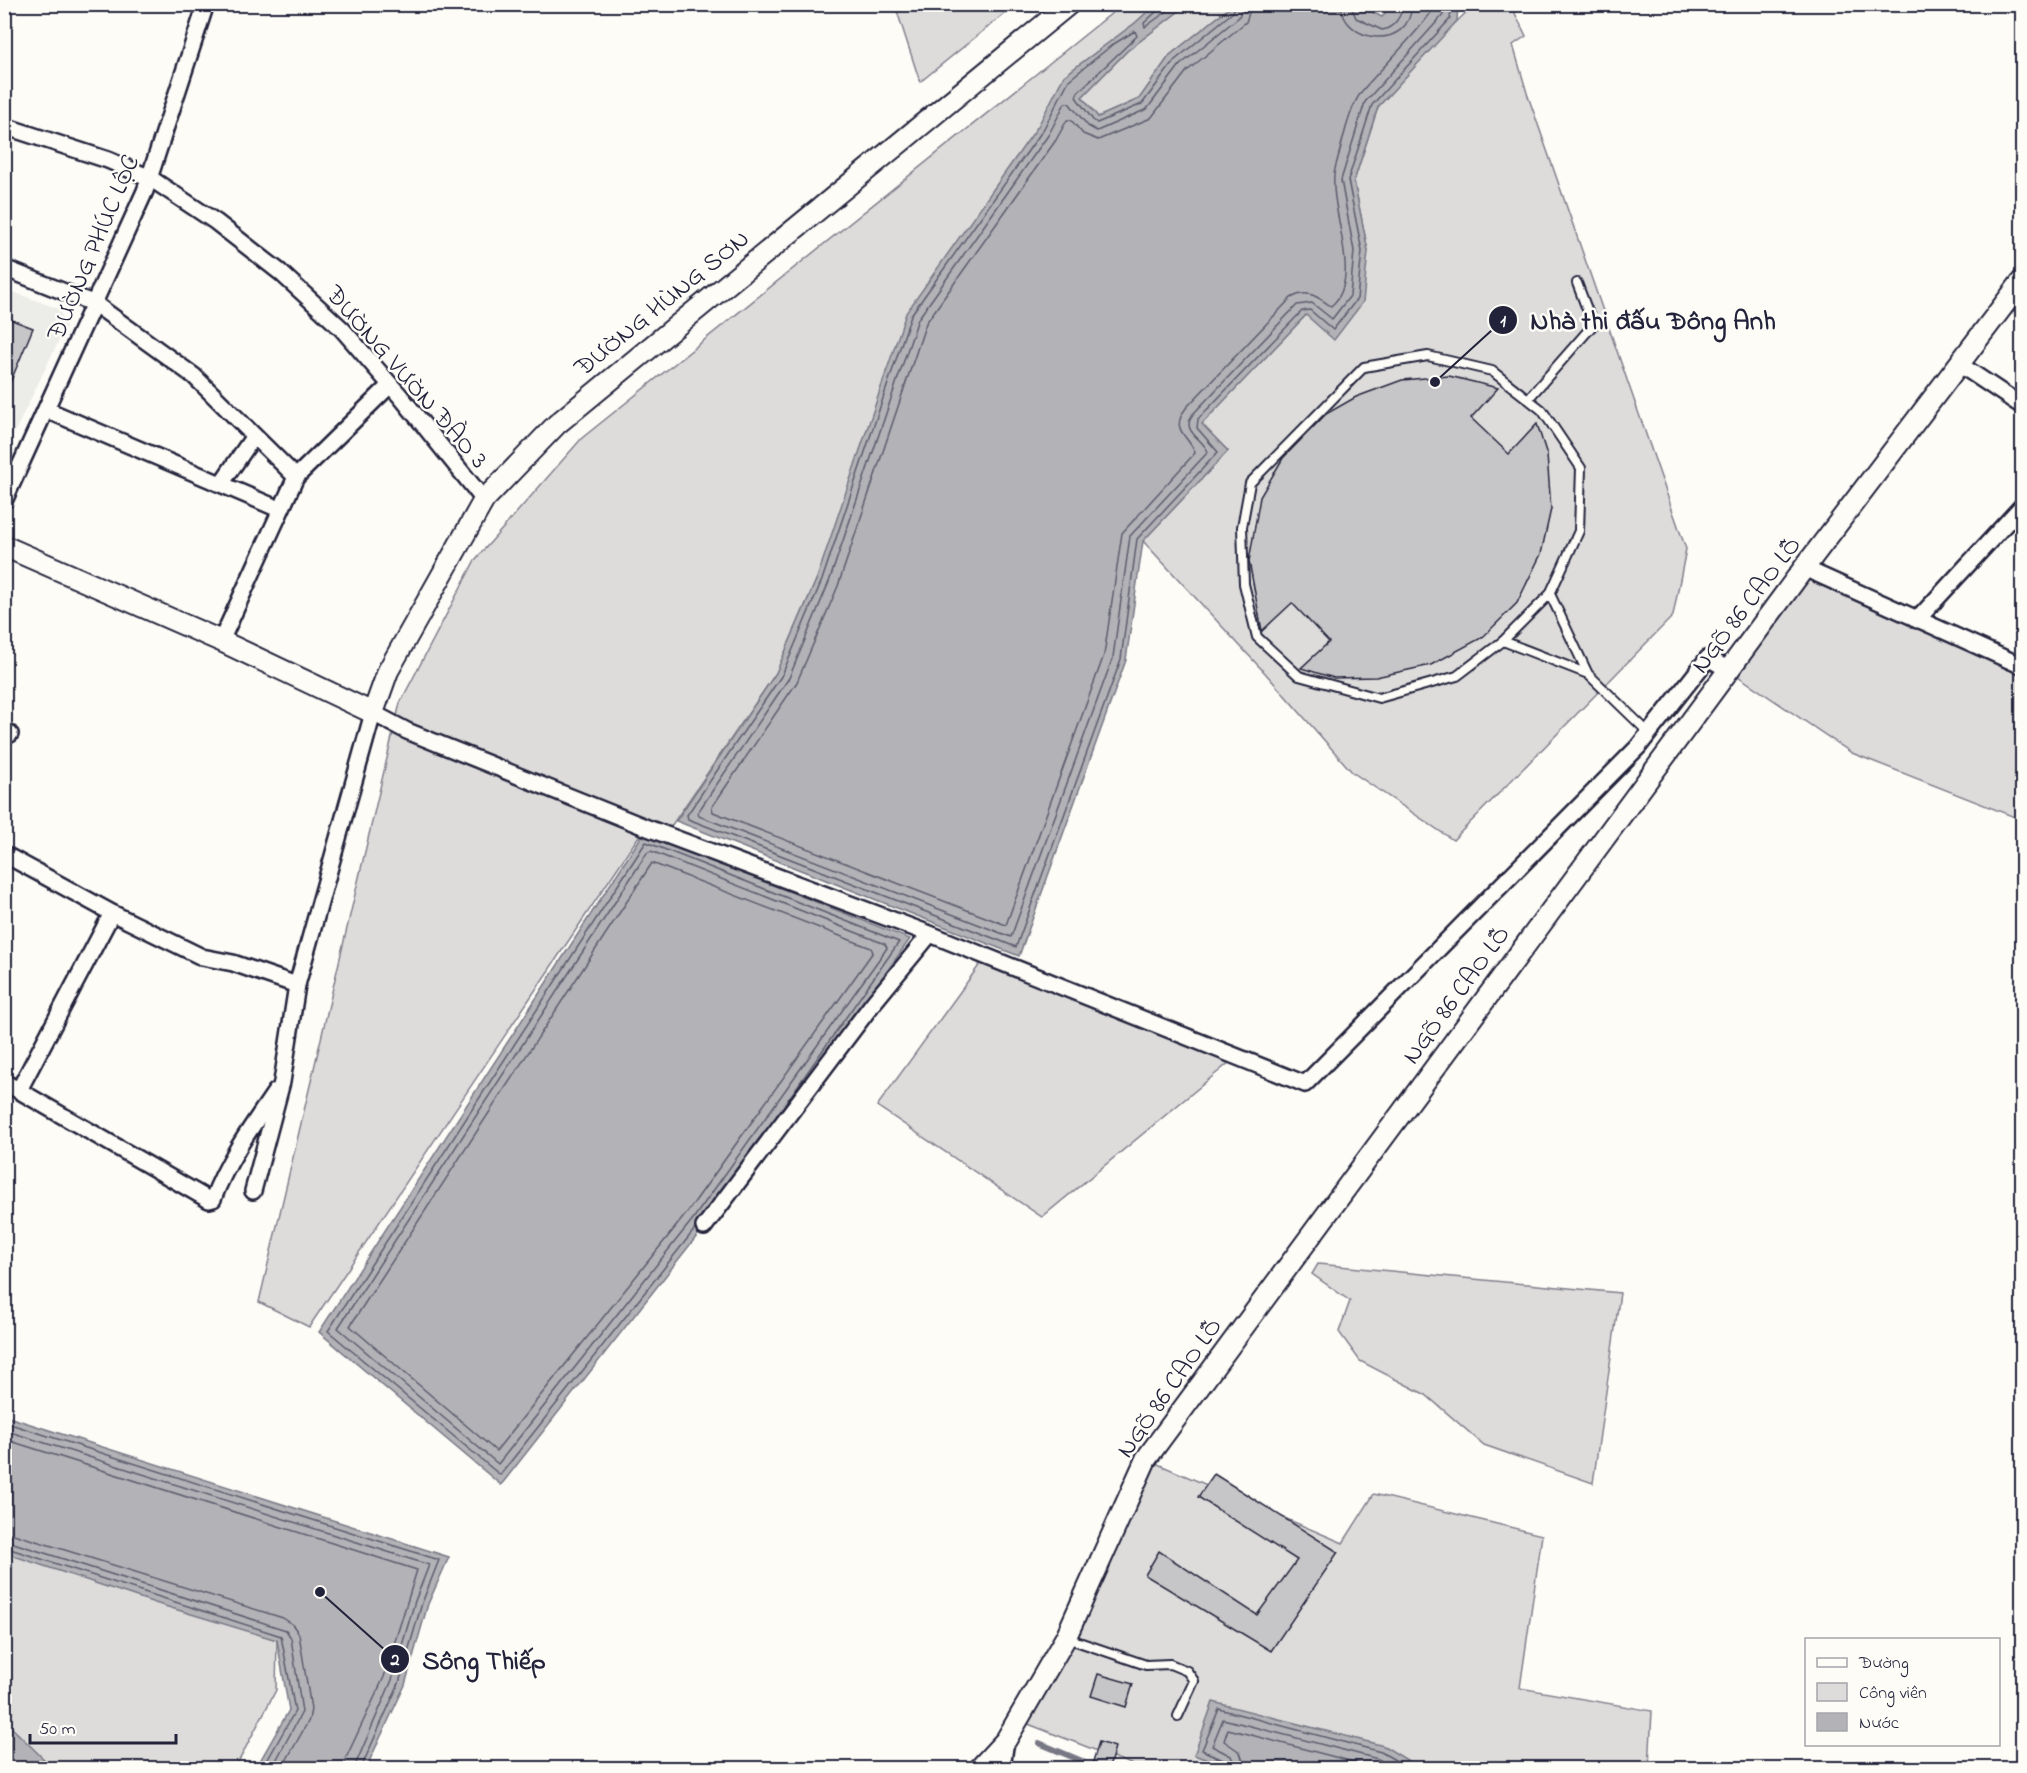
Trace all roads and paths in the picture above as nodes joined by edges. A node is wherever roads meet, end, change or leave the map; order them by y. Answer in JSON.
{"nodes":[{"id":1,"x":206,"y":4,"type":"edge"},
{"id":2,"x":1069,"y":4,"type":"edge"},
{"id":3,"x":4,"y":126,"type":"edge"},
{"id":4,"x":150,"y":178,"type":"junction"},
{"id":5,"x":4,"y":268,"type":"edge"},
{"id":6,"x":2022,"y":281,"type":"edge"},
{"id":7,"x":1577,"y":283,"type":"dead end"},
{"id":8,"x":95,"y":304,"type":"junction"},
{"id":9,"x":1959,"y":364,"type":"junction"},
{"id":10,"x":390,"y":385,"type":"junction"},
{"id":11,"x":1528,"y":399,"type":"junction"},
{"id":12,"x":2022,"y":406,"type":"edge"},
{"id":13,"x":47,"y":410,"type":"junction"},
{"id":14,"x":254,"y":436,"type":"junction"},
{"id":15,"x":296,"y":477,"type":"junction"},
{"id":16,"x":221,"y":484,"type":"junction"},
{"id":17,"x":484,"y":500,"type":"junction"},
{"id":18,"x":4,"y":501,"type":"edge"},
{"id":19,"x":2022,"y":506,"type":"edge"},
{"id":20,"x":279,"y":509,"type":"junction"},
{"id":21,"x":4,"y":546,"type":"edge"},
{"id":22,"x":1804,"y":568,"type":"junction"},
{"id":23,"x":1550,"y":594,"type":"junction"},
{"id":24,"x":1917,"y":620,"type":"junction"},
{"id":25,"x":221,"y":641,"type":"junction"},
{"id":26,"x":1503,"y":641,"type":"junction"},
{"id":27,"x":2022,"y":666,"type":"edge"},
{"id":28,"x":1729,"y":670,"type":"junction"},
{"id":29,"x":1588,"y":674,"type":"junction"},
{"id":30,"x":373,"y":713,"type":"junction"},
{"id":31,"x":1649,"y":733,"type":"junction"},
{"id":32,"x":4,"y":854,"type":"edge"},
{"id":33,"x":112,"y":913,"type":"junction"},
{"id":34,"x":930,"y":934,"type":"junction"},
{"id":35,"x":297,"y":985,"type":"junction"},
{"id":36,"x":4,"y":1082,"type":"edge"},
{"id":37,"x":282,"y":1082,"type":"junction"},
{"id":38,"x":20,"y":1090,"type":"junction"},
{"id":39,"x":253,"y":1191,"type":"dead end"},
{"id":40,"x":704,"y":1227,"type":"dead end"},
{"id":41,"x":1066,"y":1637,"type":"junction"},
{"id":42,"x":1178,"y":1716,"type":"dead end"},
{"id":43,"x":1006,"y":1740,"type":"junction"},
{"id":44,"x":980,"y":1768,"type":"edge"},
{"id":45,"x":1002,"y":1768,"type":"edge"}],
"edges":[{"from":1,"to":4,"type":"street","name":"ĐƯỜNG PHÚC LỘC"},
{"from":2,"to":17,"type":"street","name":"ĐƯỜNG HÙNG SƠN"},
{"from":3,"to":4,"type":"street","name":"ĐƯỜNG VƯỜN ĐÀO 3"},
{"from":4,"to":8,"type":"street","name":"ĐƯỜNG PHÚC LỘC"},
{"from":4,"to":10,"type":"street","name":"ĐƯỜNG VƯỜN ĐÀO 3"},
{"from":5,"to":8,"type":"street"},
{"from":6,"to":9,"type":"street","name":"NGÕ 86 CAO LỖ"},
{"from":7,"to":11,"type":"lane"},
{"from":8,"to":13,"type":"street","name":"ĐƯỜNG PHÚC LỘC"},
{"from":8,"to":14,"type":"street"},
{"from":9,"to":12,"type":"street"},
{"from":9,"to":22,"type":"street","name":"NGÕ 86 CAO LỖ"},
{"from":10,"to":15,"type":"street"},
{"from":10,"to":17,"type":"street","name":"ĐƯỜNG VƯỜN ĐÀO 3"},
{"from":11,"to":23,"type":"lane"},
{"from":11,"to":26,"type":"lane"},
{"from":13,"to":16,"type":"street"},
{"from":13,"to":18,"type":"street","name":"ĐƯỜNG PHÚC LỘC"},
{"from":14,"to":15,"type":"street"},
{"from":14,"to":16,"type":"street"},
{"from":15,"to":20,"type":"street"},
{"from":16,"to":20,"type":"street"},
{"from":17,"to":30,"type":"street","name":"ĐƯỜNG HÙNG SƠN"},
{"from":19,"to":24,"type":"street"},
{"from":20,"to":25,"type":"street"},
{"from":21,"to":25,"type":"street"},
{"from":22,"to":24,"type":"street"},
{"from":22,"to":28,"type":"street","name":"NGÕ 86 CAO LỖ"},
{"from":23,"to":26,"type":"lane"},
{"from":23,"to":29,"type":"lane"},
{"from":24,"to":27,"type":"street"},
{"from":25,"to":30,"type":"street"},
{"from":26,"to":29,"type":"lane"},
{"from":28,"to":31,"type":"street"},
{"from":28,"to":41,"type":"street","name":"NGÕ 86 CAO LỖ"},
{"from":29,"to":31,"type":"lane"},
{"from":30,"to":34,"type":"street"},
{"from":30,"to":35,"type":"street"},
{"from":31,"to":34,"type":"street"},
{"from":32,"to":33,"type":"street"},
{"from":33,"to":35,"type":"street"},
{"from":33,"to":38,"type":"street"},
{"from":34,"to":40,"type":"street"},
{"from":35,"to":37,"type":"street"},
{"from":36,"to":38,"type":"street"},
{"from":37,"to":38,"type":"street"},
{"from":37,"to":39,"type":"street"},
{"from":41,"to":42,"type":"lane"},
{"from":41,"to":43,"type":"street","name":"NGÕ 86 CAO LỖ"},
{"from":43,"to":44,"type":"street","name":"NGÕ 86 CAO LỖ"},
{"from":43,"to":45,"type":"street"}]}
